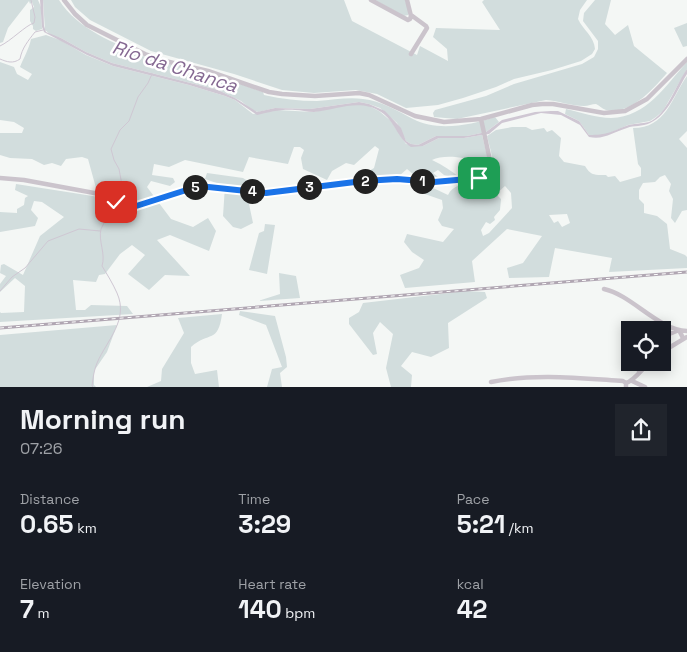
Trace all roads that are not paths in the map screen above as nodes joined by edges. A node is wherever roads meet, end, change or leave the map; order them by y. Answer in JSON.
{"nodes":[{"id":1,"x":64,"y":0,"type":"edge"},
{"id":2,"x":370,"y":0,"type":"edge"},
{"id":3,"x":407,"y":0,"type":"edge"},
{"id":4,"x":411,"y":15,"type":"junction"},
{"id":5,"x":411,"y":54,"type":"dead end"},
{"id":6,"x":687,"y":59,"type":"edge"},
{"id":7,"x":481,"y":121,"type":"junction"},
{"id":8,"x":0,"y":178,"type":"edge"},
{"id":9,"x":604,"y":289,"type":"dead end"},
{"id":10,"x":679,"y":330,"type":"junction"},
{"id":11,"x":687,"y":331,"type":"edge"},
{"id":12,"x":671,"y":333,"type":"edge"},
{"id":13,"x":685,"y":337,"type":"edge"},
{"id":14,"x":671,"y":346,"type":"edge"},
{"id":15,"x":639,"y":372,"type":"edge"},
{"id":16,"x":632,"y":381,"type":"junction"},
{"id":17,"x":491,"y":382,"type":"dead end"},
{"id":18,"x":626,"y":385,"type":"edge"},
{"id":19,"x":645,"y":387,"type":"edge"}],
"edges":[{"from":1,"to":7,"type":"street"},
{"from":2,"to":4,"type":"street"},
{"from":3,"to":4,"type":"street"},
{"from":4,"to":5,"type":"street"},
{"from":6,"to":7,"type":"street"},
{"from":7,"to":8,"type":"street"},
{"from":9,"to":10,"type":"street"},
{"from":10,"to":11,"type":"street"},
{"from":10,"to":12,"type":"street"},
{"from":10,"to":13,"type":"street"},
{"from":13,"to":14,"type":"street"},
{"from":15,"to":16,"type":"street"},
{"from":16,"to":18,"type":"street"},
{"from":16,"to":19,"type":"street"},
{"from":17,"to":18,"type":"street"}]}
